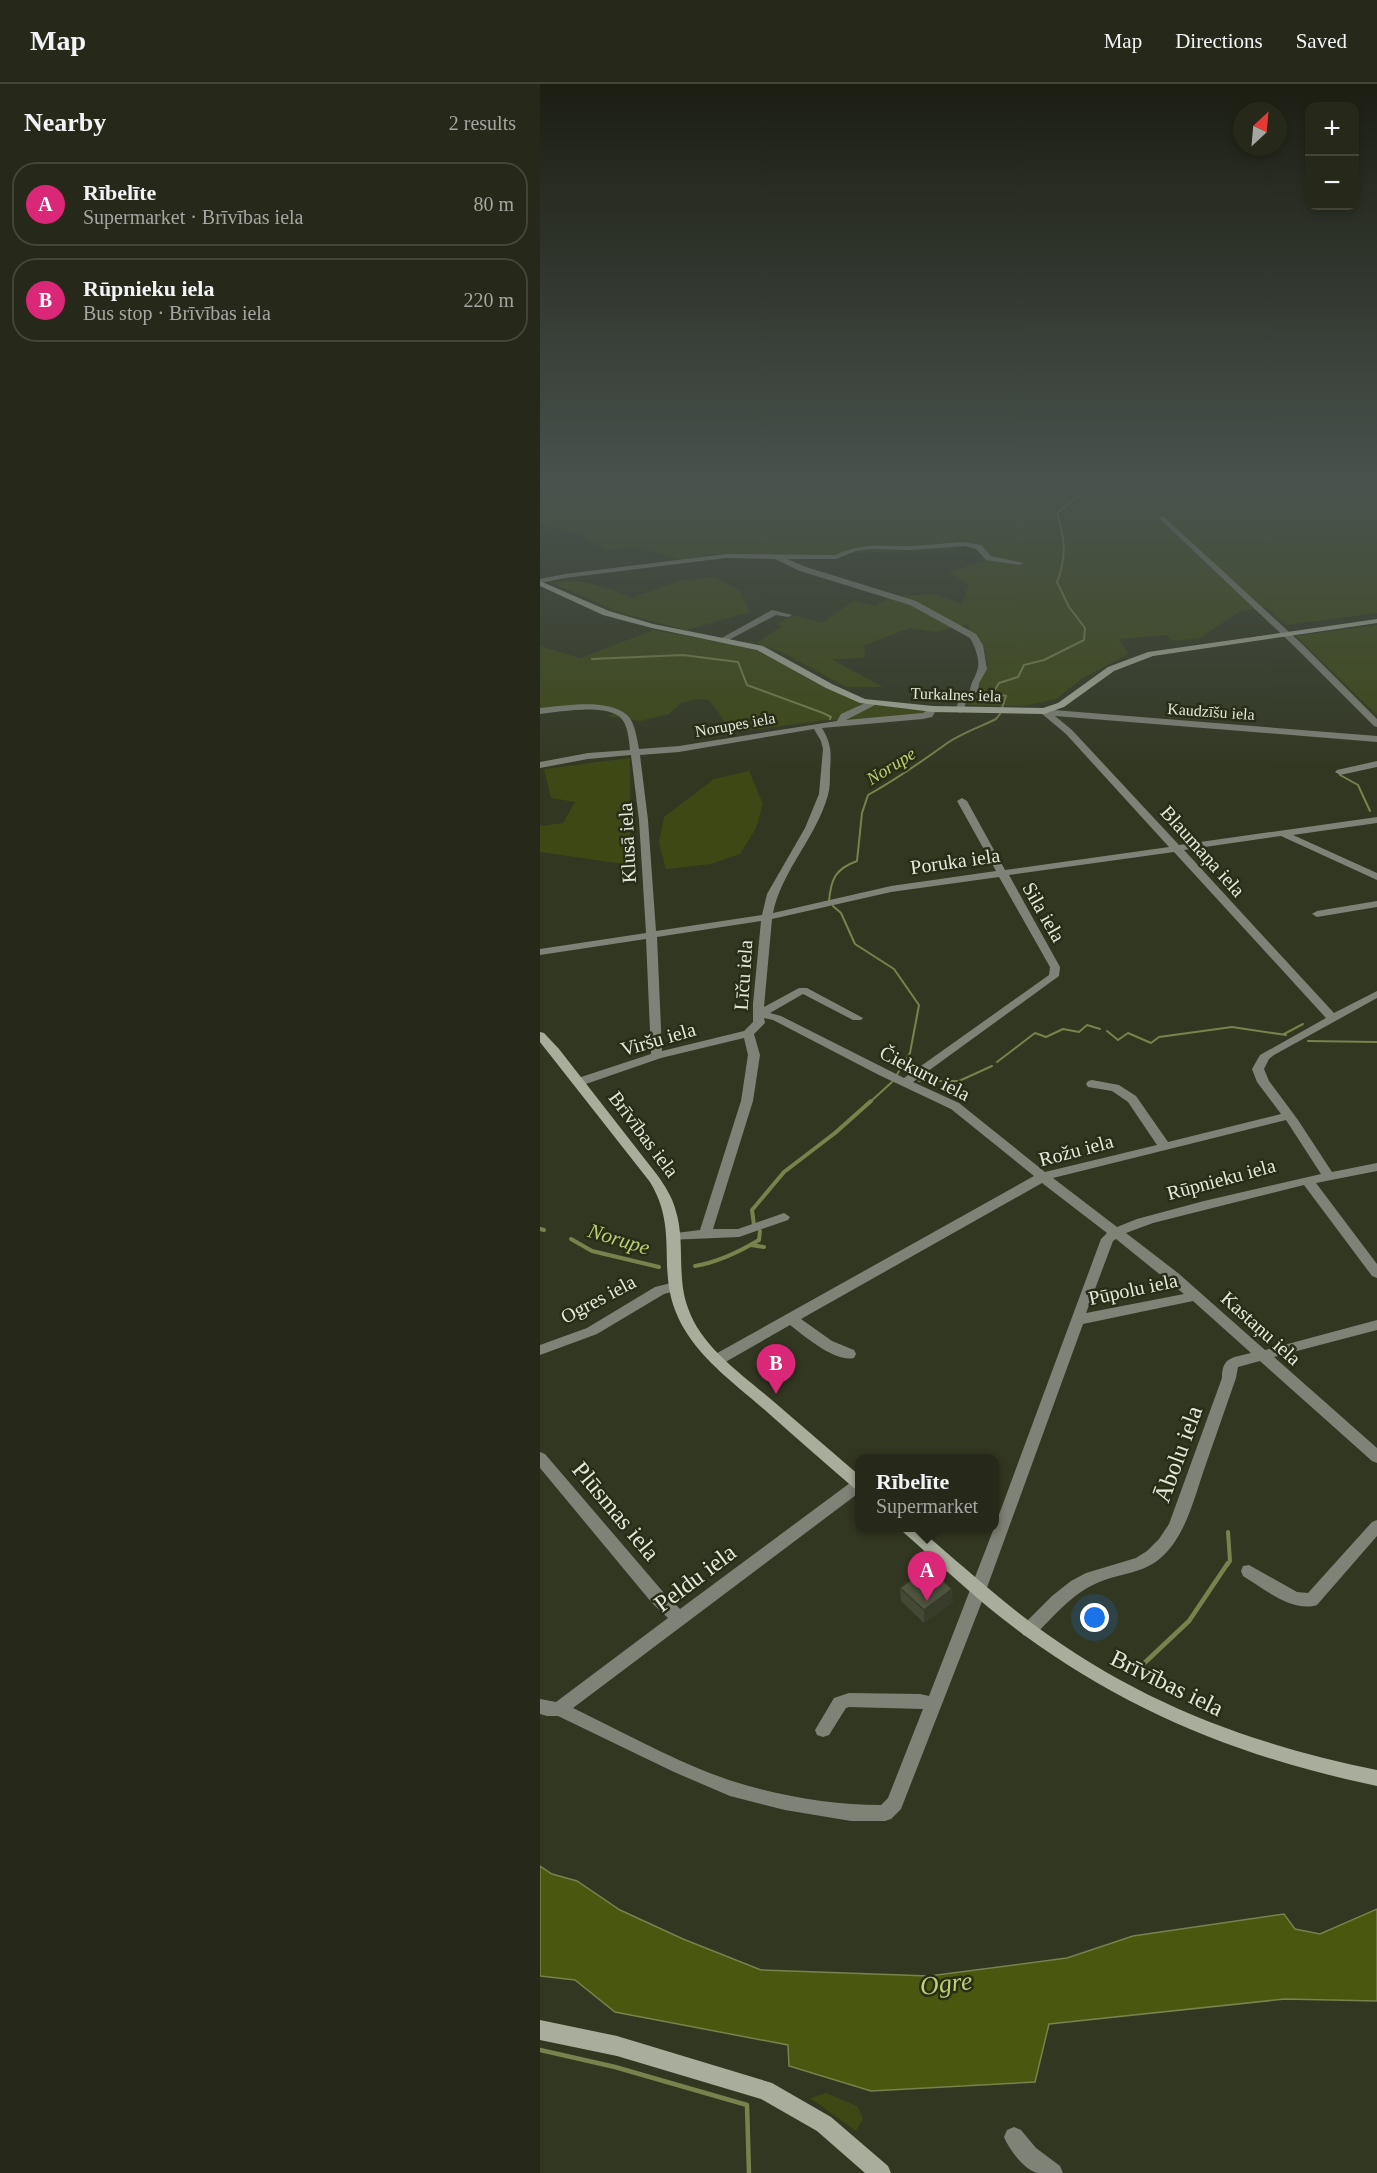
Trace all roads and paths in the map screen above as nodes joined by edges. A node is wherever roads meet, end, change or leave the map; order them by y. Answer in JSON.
{"nodes":[{"id":1,"x":541,"y":582,"type":"edge"},
{"id":2,"x":847,"y":582,"type":"edge"},
{"id":3,"x":1231,"y":582,"type":"edge"},
{"id":4,"x":788,"y":615,"type":"dead end"},
{"id":5,"x":1377,"y":621,"type":"edge"},
{"id":6,"x":1285,"y":633,"type":"junction"},
{"id":7,"x":722,"y":640,"type":"junction"},
{"id":8,"x":872,"y":703,"type":"junction"},
{"id":9,"x":933,"y":709,"type":"junction"},
{"id":10,"x":960,"y":710,"type":"junction"},
{"id":11,"x":540,"y":711,"type":"edge"},
{"id":12,"x":1044,"y":711,"type":"junction"},
{"id":13,"x":840,"y":723,"type":"junction"},
{"id":14,"x":1377,"y":723,"type":"edge"},
{"id":15,"x":816,"y":726,"type":"junction"},
{"id":16,"x":1377,"y":739,"type":"edge"},
{"id":17,"x":637,"y":752,"type":"junction"},
{"id":18,"x":1377,"y":764,"type":"edge"},
{"id":19,"x":540,"y":765,"type":"edge"},
{"id":20,"x":1340,"y":772,"type":"dead end"},
{"id":21,"x":962,"y":801,"type":"dead end"},
{"id":22,"x":1377,"y":820,"type":"edge"},
{"id":23,"x":1284,"y":834,"type":"junction"},
{"id":24,"x":1175,"y":849,"type":"junction"},
{"id":25,"x":1000,"y":873,"type":"junction"},
{"id":26,"x":1377,"y":877,"type":"edge"},
{"id":27,"x":1377,"y":903,"type":"edge"},
{"id":28,"x":1317,"y":914,"type":"dead end"},
{"id":29,"x":767,"y":917,"type":"junction"},
{"id":30,"x":650,"y":936,"type":"junction"},
{"id":31,"x":540,"y":952,"type":"edge"},
{"id":32,"x":1377,"y":994,"type":"edge"},
{"id":33,"x":760,"y":1014,"type":"junction"},
{"id":34,"x":857,"y":1018,"type":"dead end"},
{"id":35,"x":1333,"y":1018,"type":"junction"},
{"id":36,"x":748,"y":1033,"type":"junction"},
{"id":37,"x":540,"y":1035,"type":"edge"},
{"id":38,"x":657,"y":1056,"type":"junction"},
{"id":39,"x":579,"y":1082,"type":"junction"},
{"id":40,"x":905,"y":1083,"type":"junction"},
{"id":41,"x":1092,"y":1084,"type":"dead end"},
{"id":42,"x":1288,"y":1116,"type":"junction"},
{"id":43,"x":1165,"y":1147,"type":"junction"},
{"id":44,"x":1377,"y":1167,"type":"edge"},
{"id":45,"x":1329,"y":1176,"type":"junction"},
{"id":46,"x":1043,"y":1177,"type":"junction"},
{"id":47,"x":1307,"y":1180,"type":"junction"},
{"id":48,"x":784,"y":1217,"type":"dead end"},
{"id":49,"x":1115,"y":1232,"type":"junction"},
{"id":50,"x":705,"y":1234,"type":"junction"},
{"id":51,"x":673,"y":1237,"type":"junction"},
{"id":52,"x":1377,"y":1273,"type":"edge"},
{"id":53,"x":675,"y":1287,"type":"junction"},
{"id":54,"x":1196,"y":1296,"type":"junction"},
{"id":55,"x":792,"y":1319,"type":"junction"},
{"id":56,"x":1078,"y":1320,"type":"junction"},
{"id":57,"x":1377,"y":1326,"type":"edge"},
{"id":58,"x":540,"y":1350,"type":"edge"},
{"id":59,"x":849,"y":1354,"type":"dead end"},
{"id":60,"x":1262,"y":1356,"type":"junction"},
{"id":61,"x":717,"y":1360,"type":"junction"},
{"id":62,"x":540,"y":1458,"type":"edge"},
{"id":63,"x":1377,"y":1458,"type":"edge"},
{"id":64,"x":855,"y":1481,"type":"edge"},
{"id":65,"x":855,"y":1487,"type":"edge"},
{"id":66,"x":1377,"y":1526,"type":"edge"},
{"id":67,"x":914,"y":1532,"type":"edge"},
{"id":68,"x":1249,"y":1571,"type":"dead end"},
{"id":69,"x":979,"y":1589,"type":"junction"},
{"id":70,"x":680,"y":1620,"type":"junction"},
{"id":71,"x":1029,"y":1630,"type":"junction"},
{"id":72,"x":934,"y":1704,"type":"junction"},
{"id":73,"x":540,"y":1706,"type":"edge"},
{"id":74,"x":559,"y":1709,"type":"junction"},
{"id":75,"x":824,"y":1730,"type":"dead end"},
{"id":76,"x":1377,"y":1778,"type":"edge"},
{"id":77,"x":540,"y":2030,"type":"edge"},
{"id":78,"x":1014,"y":2137,"type":"dead end"},
{"id":79,"x":881,"y":2173,"type":"edge"},
{"id":80,"x":1053,"y":2173,"type":"edge"}],
"edges":[{"from":1,"to":7,"type":"main road","name":"Turkalnes iela"},
{"from":2,"to":10,"type":"street"},
{"from":3,"to":6,"type":"street"},
{"from":4,"to":7,"type":"street"},
{"from":5,"to":6,"type":"main road","name":"Turkalnes iela"},
{"from":6,"to":12,"type":"main road","name":"Turkalnes iela"},
{"from":6,"to":14,"type":"street"},
{"from":7,"to":8,"type":"main road","name":"Turkalnes iela"},
{"from":8,"to":9,"type":"main road","name":"Turkalnes iela"},
{"from":8,"to":13,"type":"street"},
{"from":9,"to":10,"type":"main road","name":"Turkalnes iela"},
{"from":9,"to":13,"type":"street","name":"Norupes iela"},
{"from":10,"to":12,"type":"main road","name":"Turkalnes iela"},
{"from":11,"to":17,"type":"street","name":"Klusā iela"},
{"from":12,"to":16,"type":"street","name":"Kaudzīšu iela"},
{"from":12,"to":24,"type":"street","name":"Blaumaņa iela"},
{"from":13,"to":15,"type":"street","name":"Norupes iela"},
{"from":15,"to":17,"type":"street","name":"Norupes iela"},
{"from":15,"to":29,"type":"street","name":"Līču iela"},
{"from":17,"to":19,"type":"street","name":"Norupes iela"},
{"from":17,"to":30,"type":"street","name":"Klusā iela"},
{"from":18,"to":20,"type":"street"},
{"from":21,"to":25,"type":"street","name":"Sila iela"},
{"from":22,"to":23,"type":"street","name":"Poruka iela"},
{"from":23,"to":24,"type":"street","name":"Poruka iela"},
{"from":23,"to":26,"type":"street"},
{"from":24,"to":25,"type":"street","name":"Poruka iela"},
{"from":24,"to":35,"type":"street","name":"Blaumaņa iela"},
{"from":25,"to":29,"type":"street","name":"Poruka iela"},
{"from":25,"to":40,"type":"street","name":"Sila iela"},
{"from":27,"to":28,"type":"street"},
{"from":29,"to":30,"type":"street","name":"Poruka iela"},
{"from":29,"to":33,"type":"street","name":"Līču iela"},
{"from":30,"to":31,"type":"street","name":"Poruka iela"},
{"from":30,"to":38,"type":"street","name":"Klusā iela"},
{"from":32,"to":35,"type":"street"},
{"from":33,"to":34,"type":"street"},
{"from":33,"to":36,"type":"street","name":"Līču iela"},
{"from":33,"to":40,"type":"street","name":"Čiekuru iela"},
{"from":35,"to":42,"type":"street"},
{"from":36,"to":38,"type":"street","name":"Viršu iela"},
{"from":36,"to":50,"type":"street","name":"Līču iela"},
{"from":37,"to":39,"type":"main road","name":"Brīvības iela"},
{"from":38,"to":39,"type":"street","name":"Viršu iela"},
{"from":39,"to":51,"type":"main road","name":"Brīvības iela"},
{"from":40,"to":46,"type":"street","name":"Čiekuru iela"},
{"from":41,"to":43,"type":"street"},
{"from":42,"to":43,"type":"street","name":"Rožu iela"},
{"from":42,"to":45,"type":"street"},
{"from":43,"to":46,"type":"street","name":"Rožu iela"},
{"from":44,"to":45,"type":"street","name":"Rūpnieku iela"},
{"from":45,"to":47,"type":"street","name":"Rūpnieku iela"},
{"from":46,"to":49,"type":"street","name":"Čiekuru iela"},
{"from":46,"to":55,"type":"street","name":"Rožu iela"},
{"from":47,"to":49,"type":"street","name":"Rūpnieku iela"},
{"from":47,"to":52,"type":"street"},
{"from":48,"to":50,"type":"street"},
{"from":49,"to":54,"type":"street","name":"Kastaņu iela"},
{"from":49,"to":56,"type":"street"},
{"from":50,"to":51,"type":"street"},
{"from":51,"to":53,"type":"main road","name":"Brīvības iela"},
{"from":53,"to":58,"type":"street","name":"Ogres iela"},
{"from":53,"to":61,"type":"main road","name":"Brīvības iela"},
{"from":54,"to":56,"type":"street","name":"Pūpolu iela"},
{"from":54,"to":60,"type":"street","name":"Kastaņu iela"},
{"from":55,"to":59,"type":"street"},
{"from":55,"to":61,"type":"street","name":"Rožu iela"},
{"from":56,"to":69,"type":"street"},
{"from":57,"to":60,"type":"street","name":"Ābolu iela"},
{"from":60,"to":63,"type":"street","name":"Kastaņu iela"},
{"from":60,"to":71,"type":"street","name":"Ābolu iela"},
{"from":61,"to":64,"type":"main road","name":"Brīvības iela"},
{"from":62,"to":70,"type":"street","name":"Plūsmas iela"},
{"from":65,"to":70,"type":"street","name":"Peldu iela"},
{"from":66,"to":68,"type":"street"},
{"from":67,"to":69,"type":"main road","name":"Brīvības iela"},
{"from":69,"to":71,"type":"main road","name":"Brīvības iela"},
{"from":69,"to":72,"type":"street"},
{"from":70,"to":74,"type":"street","name":"Peldu iela"},
{"from":71,"to":76,"type":"main road","name":"Brīvības iela"},
{"from":72,"to":74,"type":"street"},
{"from":72,"to":75,"type":"street"},
{"from":73,"to":74,"type":"street"},
{"from":77,"to":79,"type":"main road"},
{"from":78,"to":80,"type":"street"}]}
